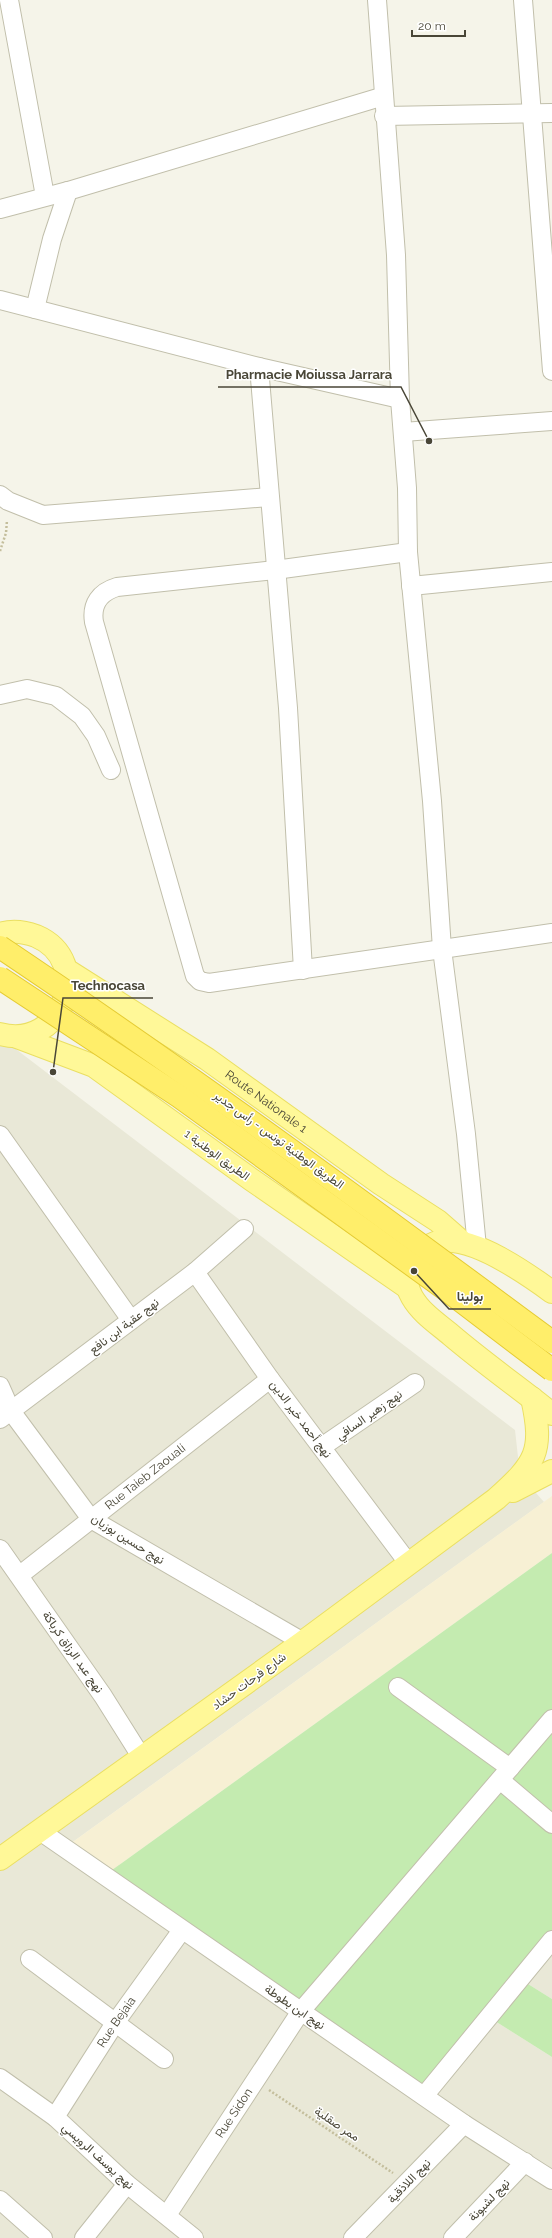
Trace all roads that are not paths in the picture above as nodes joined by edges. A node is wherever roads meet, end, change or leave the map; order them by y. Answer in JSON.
{"nodes":[{"id":1,"x":9,"y":0,"type":"edge"},
{"id":2,"x":377,"y":0,"type":"edge"},
{"id":3,"x":523,"y":0,"type":"edge"},
{"id":4,"x":384,"y":96,"type":"junction"},
{"id":5,"x":532,"y":113,"type":"junction"},
{"id":6,"x":552,"y":113,"type":"edge"},
{"id":7,"x":384,"y":116,"type":"junction"},
{"id":8,"x":68,"y":191,"type":"junction"},
{"id":9,"x":45,"y":196,"type":"junction"},
{"id":10,"x":0,"y":209,"type":"edge"},
{"id":11,"x":549,"y":271,"type":"edge"},
{"id":12,"x":0,"y":300,"type":"edge"},
{"id":13,"x":35,"y":309,"type":"junction"},
{"id":14,"x":259,"y":367,"type":"junction"},
{"id":15,"x":552,"y":371,"type":"edge"},
{"id":16,"x":400,"y":400,"type":"junction"},
{"id":17,"x":552,"y":421,"type":"edge"},
{"id":18,"x":403,"y":432,"type":"junction"},
{"id":19,"x":269,"y":497,"type":"junction"},
{"id":20,"x":4,"y":498,"type":"edge"},
{"id":21,"x":408,"y":552,"type":"junction"},
{"id":22,"x":275,"y":570,"type":"junction"},
{"id":23,"x":552,"y":572,"type":"edge"},
{"id":24,"x":411,"y":586,"type":"junction"},
{"id":25,"x":0,"y":695,"type":"edge"},
{"id":26,"x":111,"y":770,"type":"dead end"},
{"id":27,"x":552,"y":933,"type":"edge"},
{"id":28,"x":1,"y":936,"type":"edge"},
{"id":29,"x":442,"y":949,"type":"junction"},
{"id":30,"x":65,"y":969,"type":"junction"},
{"id":31,"x":303,"y":970,"type":"junction"},
{"id":32,"x":0,"y":978,"type":"edge"},
{"id":33,"x":7,"y":1038,"type":"edge"},
{"id":34,"x":0,"y":1135,"type":"edge"},
{"id":35,"x":244,"y":1229,"type":"dead end"},
{"id":36,"x":470,"y":1245,"type":"junction"},
{"id":37,"x":195,"y":1272,"type":"junction"},
{"id":38,"x":408,"y":1288,"type":"junction"},
{"id":39,"x":552,"y":1292,"type":"edge"},
{"id":40,"x":131,"y":1320,"type":"junction"},
{"id":41,"x":552,"y":1342,"type":"edge"},
{"id":42,"x":552,"y":1370,"type":"edge"},
{"id":43,"x":270,"y":1378,"type":"junction"},
{"id":44,"x":415,"y":1383,"type":"dead end"},
{"id":45,"x":0,"y":1386,"type":"edge"},
{"id":46,"x":532,"y":1398,"type":"junction"},
{"id":47,"x":552,"y":1414,"type":"edge"},
{"id":48,"x":6,"y":1415,"type":"edge"},
{"id":49,"x":323,"y":1446,"type":"junction"},
{"id":50,"x":552,"y":1471,"type":"edge"},
{"id":51,"x":496,"y":1500,"type":"junction"},
{"id":52,"x":91,"y":1519,"type":"junction"},
{"id":53,"x":0,"y":1549,"type":"edge"},
{"id":54,"x":409,"y":1564,"type":"junction"},
{"id":55,"x":20,"y":1575,"type":"junction"},
{"id":56,"x":303,"y":1642,"type":"junction"},
{"id":57,"x":398,"y":1688,"type":"dead end"},
{"id":58,"x":552,"y":1720,"type":"edge"},
{"id":59,"x":142,"y":1758,"type":"junction"},
{"id":60,"x":505,"y":1774,"type":"junction"},
{"id":61,"x":552,"y":1824,"type":"edge"},
{"id":62,"x":40,"y":1831,"type":"junction"},
{"id":63,"x":1,"y":1855,"type":"edge"},
{"id":64,"x":182,"y":1930,"type":"junction"},
{"id":65,"x":552,"y":1940,"type":"edge"},
{"id":66,"x":30,"y":1959,"type":"dead end"},
{"id":67,"x":301,"y":2011,"type":"junction"},
{"id":68,"x":115,"y":2023,"type":"junction"},
{"id":69,"x":164,"y":2059,"type":"dead end"},
{"id":70,"x":0,"y":2078,"type":"edge"},
{"id":71,"x":424,"y":2096,"type":"junction"},
{"id":72,"x":55,"y":2117,"type":"junction"},
{"id":73,"x":464,"y":2124,"type":"junction"},
{"id":74,"x":524,"y":2162,"type":"junction"},
{"id":75,"x":552,"y":2180,"type":"edge"},
{"id":76,"x":127,"y":2184,"type":"junction"},
{"id":77,"x":0,"y":2200,"type":"edge"},
{"id":78,"x":167,"y":2215,"type":"junction"},
{"id":79,"x":43,"y":2238,"type":"edge"},
{"id":80,"x":84,"y":2238,"type":"edge"},
{"id":81,"x":194,"y":2238,"type":"edge"},
{"id":82,"x":353,"y":2238,"type":"edge"},
{"id":83,"x":453,"y":2238,"type":"edge"}],
"edges":[{"from":1,"to":9,"type":"street"},
{"from":2,"to":4,"type":"street"},
{"from":3,"to":5,"type":"street"},
{"from":4,"to":7,"type":"street"},
{"from":4,"to":8,"type":"street"},
{"from":5,"to":6,"type":"street"},
{"from":5,"to":7,"type":"street"},
{"from":5,"to":11,"type":"street"},
{"from":7,"to":16,"type":"street"},
{"from":8,"to":9,"type":"street"},
{"from":8,"to":13,"type":"street"},
{"from":9,"to":10,"type":"street"},
{"from":11,"to":15,"type":"street"},
{"from":12,"to":13,"type":"street"},
{"from":13,"to":14,"type":"street"},
{"from":14,"to":16,"type":"street"},
{"from":14,"to":19,"type":"street"},
{"from":16,"to":18,"type":"street"},
{"from":17,"to":18,"type":"street"},
{"from":18,"to":21,"type":"street"},
{"from":19,"to":20,"type":"street"},
{"from":19,"to":22,"type":"street"},
{"from":21,"to":22,"type":"street"},
{"from":21,"to":24,"type":"street"},
{"from":22,"to":31,"type":"street"},
{"from":22,"to":31,"type":"street"},
{"from":23,"to":24,"type":"street"},
{"from":24,"to":29,"type":"street"},
{"from":25,"to":26,"type":"street"},
{"from":27,"to":29,"type":"street"},
{"from":28,"to":30,"type":"main road","name":"الطريق الوطنية 1"},
{"from":28,"to":41,"type":"highway","name":"الطريق الوطنية تونس - رأس جدير","bridge":true},
{"from":29,"to":31,"type":"street"},
{"from":29,"to":36,"type":"street"},
{"from":30,"to":33,"type":"main road","name":"الطريق الوطنية 1"},
{"from":30,"to":36,"type":"main road","name":"Route Nationale 1"},
{"from":32,"to":42,"type":"highway","name":"الطريق الوطنية تونس - رأس جدير","bridge":true},
{"from":33,"to":38,"type":"main road","name":"الطريق الوطنية 1"},
{"from":34,"to":40,"type":"street"},
{"from":35,"to":37,"type":"street","name":"نهج عقبة ابن نافع"},
{"from":36,"to":38,"type":"main road"},
{"from":36,"to":39,"type":"main road","name":"Route Nationale 1"},
{"from":37,"to":40,"type":"street","name":"نهج عقبة ابن نافع"},
{"from":37,"to":43,"type":"street","name":"نهج أحمد خير الدين"},
{"from":38,"to":46,"type":"main road"},
{"from":40,"to":48,"type":"street","name":"نهج عقبة ابن نافع"},
{"from":43,"to":49,"type":"street","name":"نهج أحمد خير الدين"},
{"from":43,"to":52,"type":"street","name":"Rue Taieb Zaouali"},
{"from":44,"to":49,"type":"street","name":"نهج زهير السافي"},
{"from":45,"to":48,"type":"street","name":"نهج حسين بوزيان"},
{"from":46,"to":47,"type":"main road"},
{"from":46,"to":51,"type":"main road"},
{"from":48,"to":52,"type":"street","name":"نهج حسين بوزيان"},
{"from":49,"to":54,"type":"street","name":"نهج أحمد خير الدين"},
{"from":50,"to":51,"type":"main road"},
{"from":51,"to":54,"type":"main road","name":"شارع فرحات حشاد"},
{"from":52,"to":55,"type":"street","name":"Rue Taieb Zaouali"},
{"from":52,"to":56,"type":"street","name":"نهج حسين بوزيان"},
{"from":53,"to":55,"type":"street","name":"نهج عبد الرزاق كرباكة"},
{"from":54,"to":56,"type":"main road","name":"شارع فرحات حشاد"},
{"from":55,"to":59,"type":"street","name":"نهج عبد الرزاق كرباكة"},
{"from":56,"to":59,"type":"main road","name":"شارع فرحات حشاد"},
{"from":57,"to":60,"type":"street"},
{"from":58,"to":60,"type":"street","name":"Rue Sidon"},
{"from":59,"to":62,"type":"main road","name":"شارع فرحات حشاد"},
{"from":60,"to":61,"type":"street"},
{"from":60,"to":67,"type":"street","name":"Rue Sidon"},
{"from":62,"to":63,"type":"main road","name":"شارع فرحات حشاد"},
{"from":62,"to":64,"type":"street","name":"نهج ابن بطوطة"},
{"from":64,"to":67,"type":"street","name":"نهج ابن بطوطة"},
{"from":64,"to":68,"type":"street","name":"Rue Bejaia"},
{"from":65,"to":71,"type":"street"},
{"from":66,"to":68,"type":"street"},
{"from":67,"to":71,"type":"street","name":"نهج ابن بطوطة"},
{"from":67,"to":78,"type":"street","name":"Rue Sidon"},
{"from":68,"to":69,"type":"street"},
{"from":68,"to":72,"type":"street","name":"Rue Bejaia"},
{"from":70,"to":72,"type":"street","name":"نهج يوسف الرويسي"},
{"from":71,"to":73,"type":"street","name":"نهج ابن بطوطة"},
{"from":72,"to":76,"type":"street","name":"نهج يوسف الرويسي"},
{"from":73,"to":74,"type":"street","name":"نهج ابن بطوطة"},
{"from":73,"to":82,"type":"street","name":"نهج اللاذقية"},
{"from":74,"to":75,"type":"street","name":"نهج ابن بطوطة"},
{"from":74,"to":83,"type":"street","name":"نهج لشبونة"},
{"from":76,"to":78,"type":"street","name":"نهج يوسف الرويسي"},
{"from":76,"to":80,"type":"street"},
{"from":77,"to":79,"type":"street"},
{"from":78,"to":81,"type":"street","name":"نهج يوسف الرويسي"}]}
